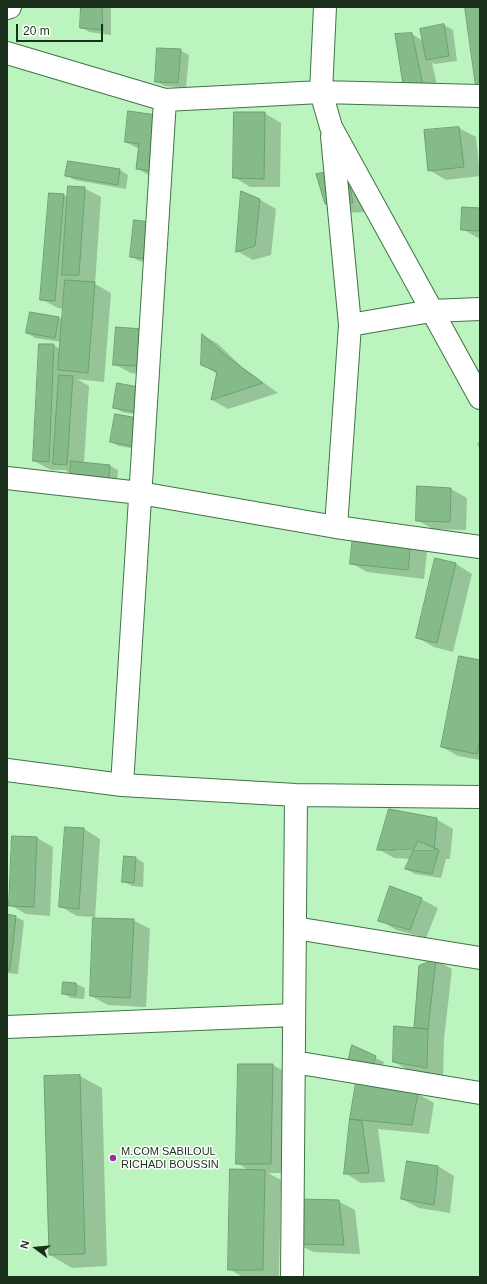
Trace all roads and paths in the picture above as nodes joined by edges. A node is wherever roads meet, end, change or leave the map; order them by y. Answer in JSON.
{"nodes":[{"id":1,"x":10,"y":7,"type":"edge"},
{"id":2,"x":325,"y":7,"type":"edge"},
{"id":3,"x":7,"y":8,"type":"edge"},
{"id":4,"x":7,"y":53,"type":"edge"},
{"id":5,"x":321,"y":92,"type":"junction"},
{"id":6,"x":480,"y":96,"type":"edge"},
{"id":7,"x":165,"y":100,"type":"junction"},
{"id":8,"x":331,"y":127,"type":"junction"},
{"id":9,"x":480,"y":309,"type":"edge"},
{"id":10,"x":431,"y":311,"type":"junction"},
{"id":11,"x":350,"y":324,"type":"junction"},
{"id":12,"x":480,"y":398,"type":"edge"},
{"id":13,"x":7,"y":478,"type":"edge"},
{"id":14,"x":140,"y":493,"type":"junction"},
{"id":15,"x":336,"y":527,"type":"junction"},
{"id":16,"x":480,"y":547,"type":"edge"},
{"id":17,"x":7,"y":770,"type":"edge"},
{"id":18,"x":122,"y":785,"type":"junction"},
{"id":19,"x":296,"y":795,"type":"junction"},
{"id":20,"x":480,"y":798,"type":"edge"},
{"id":21,"x":295,"y":928,"type":"junction"},
{"id":22,"x":480,"y":958,"type":"edge"},
{"id":23,"x":294,"y":1015,"type":"junction"},
{"id":24,"x":7,"y":1027,"type":"edge"},
{"id":25,"x":294,"y":1062,"type":"junction"},
{"id":26,"x":480,"y":1093,"type":"edge"},
{"id":27,"x":292,"y":1277,"type":"edge"}],
"edges":[{"from":1,"to":3,"type":"street"},
{"from":2,"to":5,"type":"street"},
{"from":4,"to":7,"type":"street"},
{"from":5,"to":6,"type":"street"},
{"from":5,"to":7,"type":"street"},
{"from":5,"to":8,"type":"street"},
{"from":7,"to":14,"type":"street"},
{"from":8,"to":10,"type":"street"},
{"from":8,"to":11,"type":"street"},
{"from":9,"to":10,"type":"street"},
{"from":10,"to":11,"type":"street"},
{"from":10,"to":12,"type":"street"},
{"from":11,"to":15,"type":"street"},
{"from":13,"to":14,"type":"street"},
{"from":14,"to":15,"type":"street"},
{"from":14,"to":18,"type":"street"},
{"from":15,"to":16,"type":"street"},
{"from":17,"to":18,"type":"street"},
{"from":18,"to":19,"type":"street"},
{"from":19,"to":20,"type":"street"},
{"from":19,"to":21,"type":"street"},
{"from":21,"to":22,"type":"street"},
{"from":21,"to":23,"type":"street"},
{"from":23,"to":24,"type":"street"},
{"from":23,"to":25,"type":"street"},
{"from":25,"to":26,"type":"street"},
{"from":25,"to":27,"type":"street"}]}
